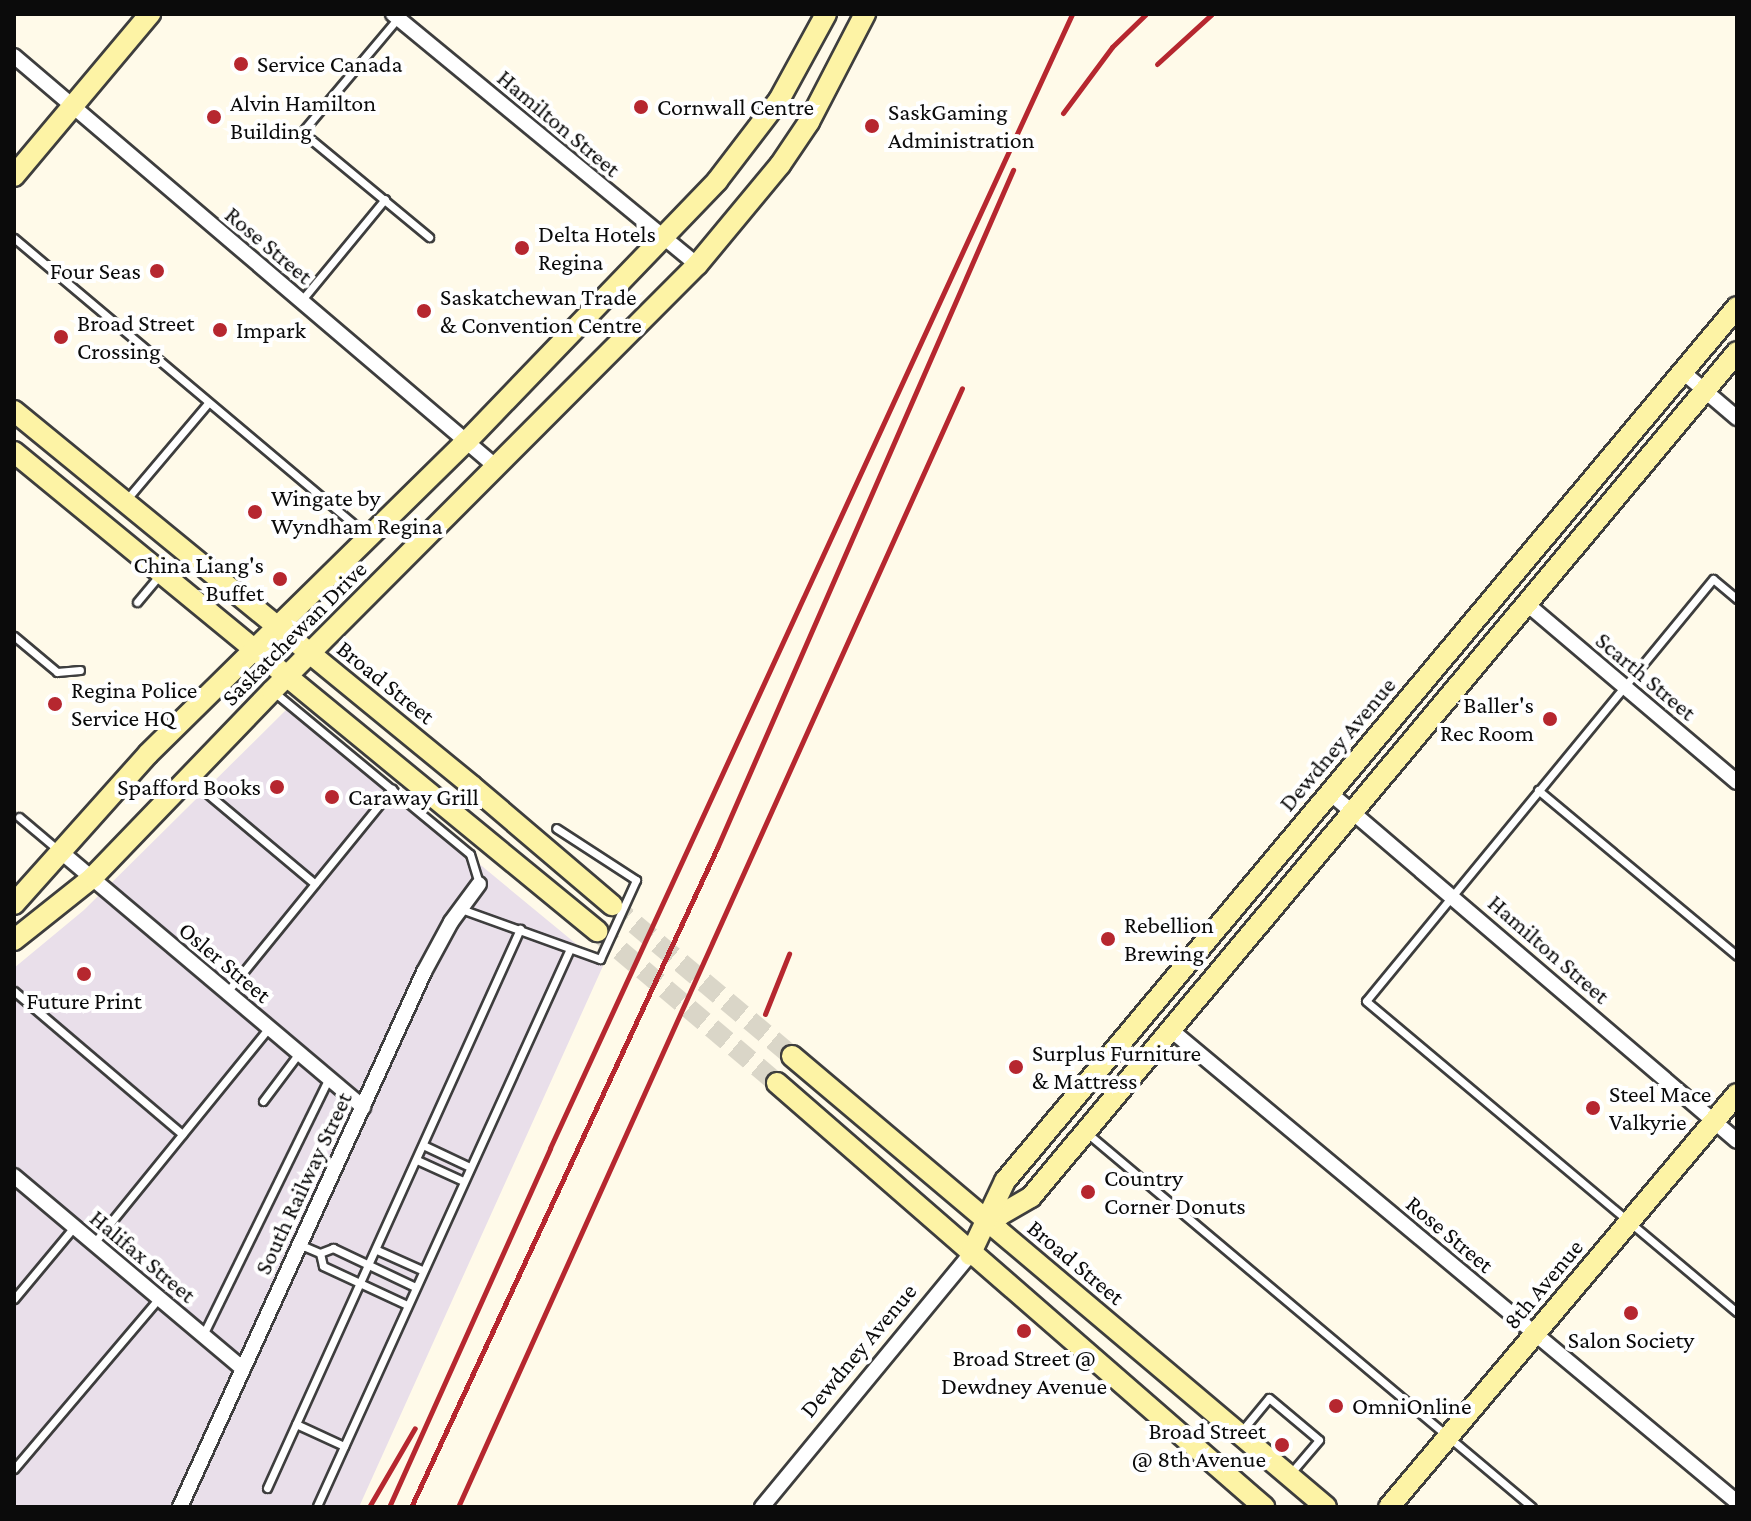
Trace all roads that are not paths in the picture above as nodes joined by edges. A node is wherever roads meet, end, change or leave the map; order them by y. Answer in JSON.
{"nodes":[{"id":1,"x":150,"y":14,"type":"edge"},
{"id":2,"x":826,"y":14,"type":"edge"},
{"id":3,"x":865,"y":14,"type":"edge"},
{"id":4,"x":395,"y":16,"type":"edge"},
{"id":5,"x":14,"y":56,"type":"edge"},
{"id":6,"x":73,"y":106,"type":"junction"},
{"id":7,"x":14,"y":176,"type":"edge"},
{"id":8,"x":385,"y":199,"type":"junction"},
{"id":9,"x":429,"y":237,"type":"dead end"},
{"id":10,"x":14,"y":238,"type":"edge"},
{"id":11,"x":663,"y":238,"type":"junction"},
{"id":12,"x":697,"y":265,"type":"junction"},
{"id":13,"x":301,"y":301,"type":"junction"},
{"id":14,"x":1737,"y":307,"type":"edge"},
{"id":15,"x":1737,"y":352,"type":"edge"},
{"id":16,"x":1683,"y":372,"type":"junction"},
{"id":17,"x":1705,"y":390,"type":"junction"},
{"id":18,"x":208,"y":403,"type":"junction"},
{"id":19,"x":14,"y":411,"type":"edge"},
{"id":20,"x":1737,"y":418,"type":"edge"},
{"id":21,"x":467,"y":441,"type":"junction"},
{"id":22,"x":14,"y":452,"type":"edge"},
{"id":23,"x":495,"y":466,"type":"junction"},
{"id":24,"x":124,"y":502,"type":"junction"},
{"id":25,"x":369,"y":536,"type":"junction"},
{"id":26,"x":161,"y":574,"type":"junction"},
{"id":27,"x":1736,"y":595,"type":"edge"},
{"id":28,"x":137,"y":602,"type":"dead end"},
{"id":29,"x":1527,"y":604,"type":"junction"},
{"id":30,"x":278,"y":627,"type":"junction"},
{"id":31,"x":14,"y":636,"type":"edge"},
{"id":32,"x":254,"y":652,"type":"junction"},
{"id":33,"x":310,"y":653,"type":"junction"},
{"id":34,"x":80,"y":670,"type":"dead end"},
{"id":35,"x":279,"y":684,"type":"junction"},
{"id":36,"x":1623,"y":686,"type":"junction"},
{"id":37,"x":189,"y":778,"type":"junction"},
{"id":38,"x":1737,"y":782,"type":"edge"},
{"id":39,"x":392,"y":789,"type":"junction"},
{"id":40,"x":1538,"y":790,"type":"junction"},
{"id":41,"x":1330,"y":793,"type":"junction"},
{"id":42,"x":1354,"y":812,"type":"junction"},
{"id":43,"x":19,"y":817,"type":"dead end"},
{"id":44,"x":556,"y":828,"type":"dead end"},
{"id":45,"x":60,"y":851,"type":"junction"},
{"id":46,"x":92,"y":878,"type":"junction"},
{"id":47,"x":315,"y":884,"type":"junction"},
{"id":48,"x":479,"y":884,"type":"joint"},
{"id":49,"x":1453,"y":895,"type":"junction"},
{"id":50,"x":14,"y":904,"type":"edge"},
{"id":51,"x":612,"y":905,"type":"tunnel mouth"},
{"id":52,"x":461,"y":909,"type":"junction"},
{"id":53,"x":520,"y":929,"type":"junction"},
{"id":54,"x":597,"y":931,"type":"tunnel mouth"},
{"id":55,"x":14,"y":940,"type":"edge"},
{"id":56,"x":569,"y":951,"type":"junction"},
{"id":57,"x":1737,"y":956,"type":"edge"},
{"id":58,"x":14,"y":991,"type":"edge"},
{"id":59,"x":227,"y":992,"type":"junction"},
{"id":60,"x":269,"y":1028,"type":"junction"},
{"id":61,"x":1171,"y":1030,"type":"junction"},
{"id":62,"x":299,"y":1053,"type":"junction"},
{"id":63,"x":792,"y":1056,"type":"tunnel mouth"},
{"id":64,"x":329,"y":1078,"type":"junction"},
{"id":65,"x":777,"y":1083,"type":"tunnel mouth"},
{"id":66,"x":1737,"y":1094,"type":"edge"},
{"id":67,"x":263,"y":1101,"type":"dead end"},
{"id":68,"x":363,"y":1107,"type":"junction"},
{"id":69,"x":1714,"y":1121,"type":"junction"},
{"id":70,"x":1086,"y":1132,"type":"junction"},
{"id":71,"x":182,"y":1134,"type":"junction"},
{"id":72,"x":1737,"y":1141,"type":"edge"},
{"id":73,"x":423,"y":1145,"type":"junction"},
{"id":74,"x":417,"y":1160,"type":"junction"},
{"id":75,"x":470,"y":1167,"type":"junction"},
{"id":76,"x":14,"y":1176,"type":"edge"},
{"id":77,"x":463,"y":1181,"type":"junction"},
{"id":78,"x":988,"y":1222,"type":"junction"},
{"id":79,"x":1629,"y":1222,"type":"junction"},
{"id":80,"x":75,"y":1227,"type":"junction"},
{"id":81,"x":94,"y":1243,"type":"junction"},
{"id":82,"x":299,"y":1244,"type":"junction"},
{"id":83,"x":377,"y":1250,"type":"junction"},
{"id":84,"x":320,"y":1253,"type":"junction"},
{"id":85,"x":970,"y":1255,"type":"junction"},
{"id":86,"x":370,"y":1265,"type":"junction"},
{"id":87,"x":422,"y":1270,"type":"junction"},
{"id":88,"x":361,"y":1284,"type":"junction"},
{"id":89,"x":415,"y":1287,"type":"junction"},
{"id":90,"x":14,"y":1299,"type":"edge"},
{"id":91,"x":158,"y":1299,"type":"junction"},
{"id":92,"x":407,"y":1305,"type":"junction"},
{"id":93,"x":1737,"y":1312,"type":"edge"},
{"id":94,"x":1535,"y":1334,"type":"junction"},
{"id":95,"x":203,"y":1335,"type":"junction"},
{"id":96,"x":243,"y":1369,"type":"junction"},
{"id":97,"x":296,"y":1424,"type":"junction"},
{"id":98,"x":1239,"y":1433,"type":"junction"},
{"id":99,"x":1448,"y":1436,"type":"junction"},
{"id":100,"x":344,"y":1446,"type":"junction"},
{"id":101,"x":14,"y":1469,"type":"edge"},
{"id":102,"x":1289,"y":1475,"type":"junction"},
{"id":103,"x":267,"y":1488,"type":"dead end"},
{"id":104,"x":1737,"y":1502,"type":"edge"},
{"id":105,"x":317,"y":1506,"type":"edge"},
{"id":106,"x":180,"y":1507,"type":"edge"},
{"id":107,"x":762,"y":1507,"type":"edge"},
{"id":108,"x":1264,"y":1507,"type":"edge"},
{"id":109,"x":1326,"y":1507,"type":"edge"},
{"id":110,"x":1389,"y":1507,"type":"edge"},
{"id":111,"x":1532,"y":1507,"type":"edge"}],
"edges":[{"from":1,"to":6,"type":"main road"},
{"from":2,"to":11,"type":"main road","name":"Saskatchewan Drive"},
{"from":3,"to":12,"type":"main road","name":"Saskatchewan Drive"},
{"from":4,"to":8,"type":"lane"},
{"from":4,"to":11,"type":"street","name":"Hamilton Street"},
{"from":5,"to":6,"type":"street","name":"Rose Street"},
{"from":6,"to":7,"type":"main road"},
{"from":6,"to":13,"type":"street","name":"Rose Street"},
{"from":8,"to":9,"type":"lane"},
{"from":8,"to":13,"type":"lane"},
{"from":10,"to":18,"type":"lane"},
{"from":11,"to":12,"type":"street","name":"Hamilton Street"},
{"from":11,"to":21,"type":"main road","name":"Saskatchewan Drive"},
{"from":12,"to":23,"type":"main road","name":"Saskatchewan Drive"},
{"from":13,"to":21,"type":"street","name":"Rose Street"},
{"from":14,"to":16,"type":"main road","name":"Dewdney Avenue"},
{"from":15,"to":17,"type":"main road"},
{"from":16,"to":17,"type":"street"},
{"from":16,"to":41,"type":"main road","name":"Dewdney Avenue"},
{"from":17,"to":20,"type":"street"},
{"from":17,"to":29,"type":"main road"},
{"from":18,"to":24,"type":"lane"},
{"from":18,"to":25,"type":"lane"},
{"from":19,"to":24,"type":"main road","name":"Broad Street"},
{"from":21,"to":23,"type":"street","name":"Rose Street"},
{"from":21,"to":25,"type":"main road","name":"Saskatchewan Drive"},
{"from":22,"to":26,"type":"main road"},
{"from":23,"to":33,"type":"main road","name":"Saskatchewan Drive"},
{"from":24,"to":30,"type":"main road","name":"Broad Street"},
{"from":25,"to":30,"type":"main road","name":"Saskatchewan Drive"},
{"from":26,"to":28,"type":"lane"},
{"from":26,"to":32,"type":"main road"},
{"from":27,"to":36,"type":"lane"},
{"from":29,"to":36,"type":"street","name":"Scarth Street"},
{"from":29,"to":42,"type":"main road"},
{"from":30,"to":32,"type":"main road","name":"Saskatchewan Drive"},
{"from":30,"to":33,"type":"main road","name":"Broad Street"},
{"from":31,"to":34,"type":"lane"},
{"from":32,"to":35,"type":"main road"},
{"from":32,"to":45,"type":"main road","name":"Saskatchewan Drive"},
{"from":33,"to":35,"type":"main road","name":"Saskatchewan Drive"},
{"from":33,"to":51,"type":"main road","name":"Broad Street"},
{"from":35,"to":37,"type":"main road","name":"Saskatchewan Drive"},
{"from":35,"to":39,"type":"lane"},
{"from":35,"to":54,"type":"main road"},
{"from":36,"to":38,"type":"street","name":"Scarth Street"},
{"from":36,"to":40,"type":"lane"},
{"from":37,"to":46,"type":"main road","name":"Saskatchewan Drive"},
{"from":37,"to":47,"type":"lane"},
{"from":39,"to":47,"type":"lane"},
{"from":39,"to":48,"type":"lane"},
{"from":40,"to":49,"type":"lane"},
{"from":40,"to":57,"type":"lane"},
{"from":41,"to":42,"type":"street","name":"Hamilton Street"},
{"from":41,"to":78,"type":"main road","name":"Dewdney Avenue"},
{"from":42,"to":49,"type":"street","name":"Hamilton Street"},
{"from":42,"to":61,"type":"main road"},
{"from":43,"to":45,"type":"lane"},
{"from":44,"to":56,"type":"lane"},
{"from":45,"to":46,"type":"street","name":"Osler Street"},
{"from":45,"to":50,"type":"main road","name":"Saskatchewan Drive"},
{"from":46,"to":55,"type":"main road","name":"Saskatchewan Drive"},
{"from":46,"to":59,"type":"street","name":"Osler Street"},
{"from":47,"to":59,"type":"lane"},
{"from":48,"to":52,"type":"street","name":"South Railway Street"},
{"from":49,"to":69,"type":"street","name":"Hamilton Street"},
{"from":49,"to":79,"type":"lane"},
{"from":52,"to":53,"type":"lane"},
{"from":52,"to":68,"type":"street","name":"South Railway Street"},
{"from":53,"to":56,"type":"lane"},
{"from":53,"to":73,"type":"lane"},
{"from":56,"to":75,"type":"lane"},
{"from":58,"to":71,"type":"lane"},
{"from":59,"to":60,"type":"street","name":"Osler Street"},
{"from":60,"to":62,"type":"street","name":"Osler Street"},
{"from":60,"to":71,"type":"lane"},
{"from":61,"to":70,"type":"main road"},
{"from":61,"to":94,"type":"street","name":"Rose Street"},
{"from":62,"to":64,"type":"street","name":"Osler Street"},
{"from":62,"to":67,"type":"lane"},
{"from":63,"to":78,"type":"main road","name":"Broad Street"},
{"from":64,"to":68,"type":"street","name":"Osler Street"},
{"from":64,"to":95,"type":"lane"},
{"from":65,"to":85,"type":"main road"},
{"from":66,"to":69,"type":"main road","name":"8th Avenue"},
{"from":68,"to":82,"type":"street","name":"South Railway Street"},
{"from":69,"to":72,"type":"street","name":"Hamilton Street"},
{"from":69,"to":79,"type":"main road","name":"8th Avenue"},
{"from":70,"to":78,"type":"main road"},
{"from":70,"to":99,"type":"lane"},
{"from":71,"to":81,"type":"lane"},
{"from":73,"to":74,"type":"lane"},
{"from":73,"to":75,"type":"lane"},
{"from":74,"to":77,"type":"lane"},
{"from":74,"to":83,"type":"lane"},
{"from":75,"to":77,"type":"lane"},
{"from":76,"to":80,"type":"street","name":"Halifax Street"},
{"from":77,"to":87,"type":"lane"},
{"from":78,"to":85,"type":"main road","name":"Dewdney Avenue"},
{"from":78,"to":98,"type":"main road","name":"Broad Street"},
{"from":79,"to":93,"type":"lane"},
{"from":79,"to":94,"type":"main road","name":"8th Avenue"},
{"from":80,"to":81,"type":"street","name":"Halifax Street"},
{"from":80,"to":90,"type":"lane"},
{"from":81,"to":91,"type":"street","name":"Halifax Street"},
{"from":82,"to":84,"type":"lane"},
{"from":82,"to":96,"type":"street","name":"South Railway Street"},
{"from":83,"to":86,"type":"lane"},
{"from":83,"to":87,"type":"lane"},
{"from":84,"to":86,"type":"lane"},
{"from":84,"to":88,"type":"lane"},
{"from":85,"to":107,"type":"street","name":"Dewdney Avenue"},
{"from":85,"to":108,"type":"main road"},
{"from":86,"to":88,"type":"lane"},
{"from":86,"to":89,"type":"lane"},
{"from":87,"to":89,"type":"lane"},
{"from":88,"to":92,"type":"lane"},
{"from":88,"to":97,"type":"lane"},
{"from":89,"to":92,"type":"lane"},
{"from":91,"to":95,"type":"street","name":"Halifax Street"},
{"from":91,"to":101,"type":"lane"},
{"from":92,"to":100,"type":"lane"},
{"from":94,"to":99,"type":"main road","name":"8th Avenue"},
{"from":94,"to":104,"type":"street","name":"Rose Street"},
{"from":95,"to":96,"type":"street","name":"Halifax Street"},
{"from":96,"to":106,"type":"street","name":"South Railway Street"},
{"from":97,"to":100,"type":"lane"},
{"from":97,"to":103,"type":"lane"},
{"from":98,"to":102,"type":"main road","name":"Broad Street"},
{"from":98,"to":102,"type":"lane"},
{"from":99,"to":110,"type":"main road","name":"8th Avenue"},
{"from":99,"to":111,"type":"lane"},
{"from":100,"to":105,"type":"lane"},
{"from":102,"to":109,"type":"main road","name":"Broad Street"}]}
